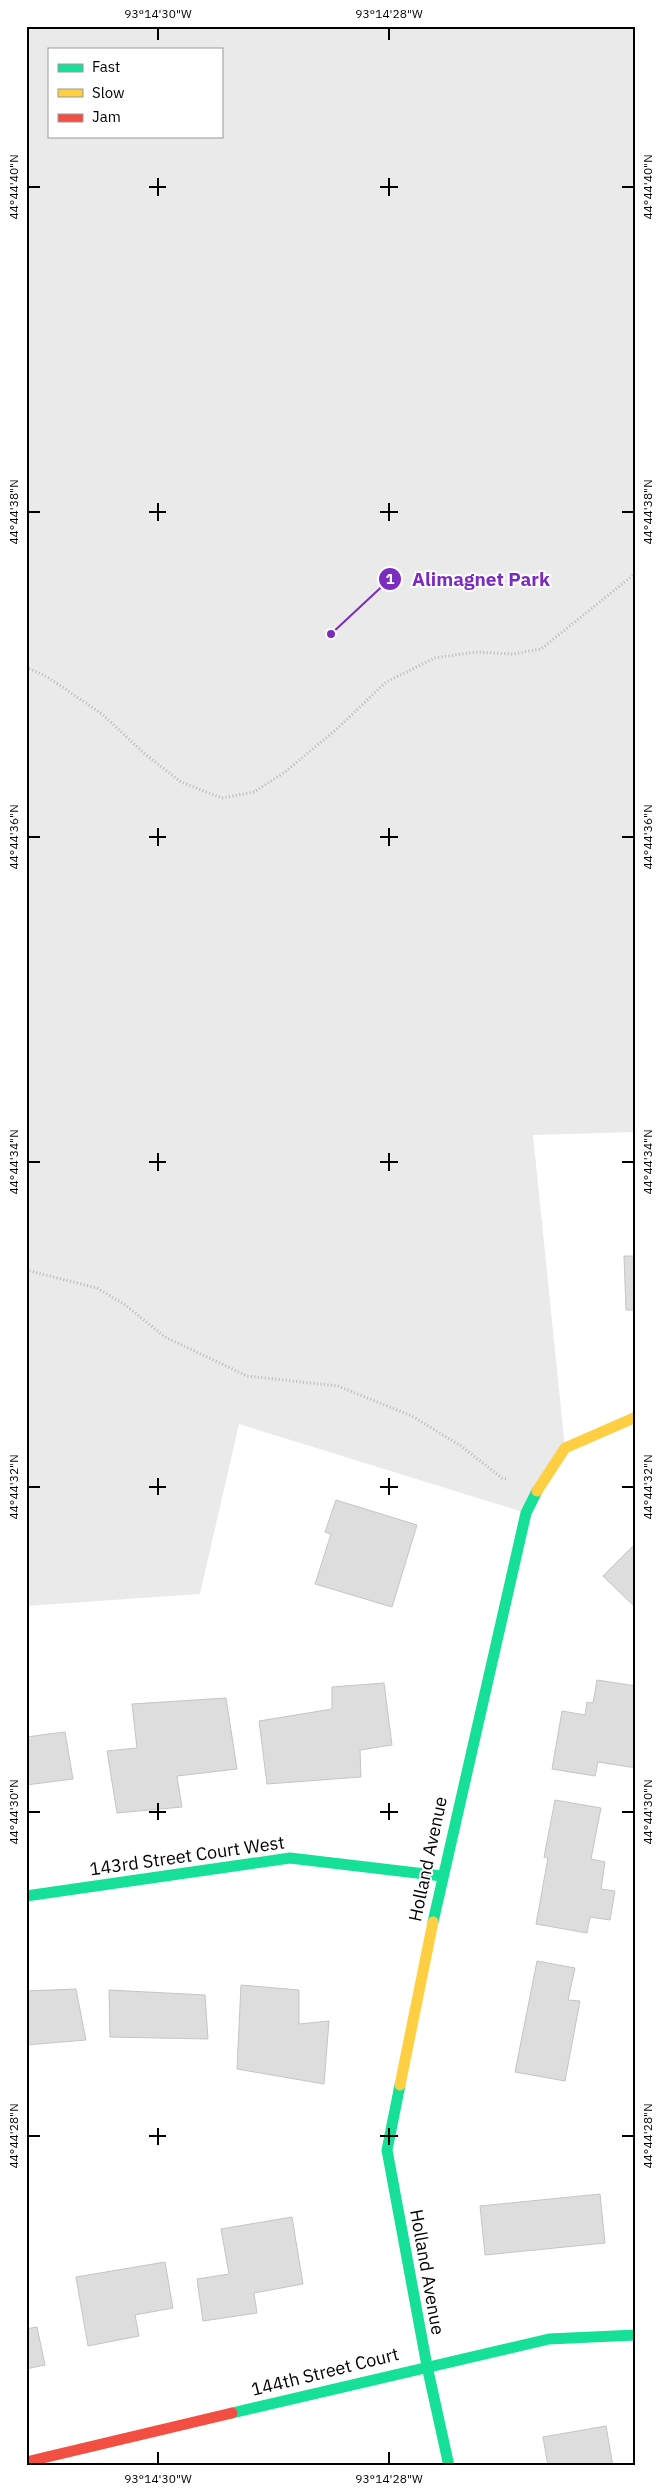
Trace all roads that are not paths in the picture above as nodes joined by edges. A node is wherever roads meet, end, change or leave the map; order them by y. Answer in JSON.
{"nodes":[{"id":1,"x":636,"y":1417,"type":"edge"},
{"id":2,"x":442,"y":1876,"type":"junction"},
{"id":3,"x":26,"y":1896,"type":"edge"},
{"id":4,"x":636,"y":2335,"type":"edge"},
{"id":5,"x":427,"y":2366,"type":"junction"},
{"id":6,"x":26,"y":2462,"type":"edge"},
{"id":7,"x":449,"y":2466,"type":"edge"}],
"edges":[{"from":1,"to":2,"type":"street","name":"Holland Avenue"},
{"from":2,"to":3,"type":"street","name":"143rd Street Court West"},
{"from":2,"to":5,"type":"street","name":"Holland Avenue"},
{"from":4,"to":5,"type":"street","name":"144th Street Court"},
{"from":5,"to":6,"type":"street","name":"144th Street Court"},
{"from":5,"to":7,"type":"street","name":"Holland Avenue"}]}
